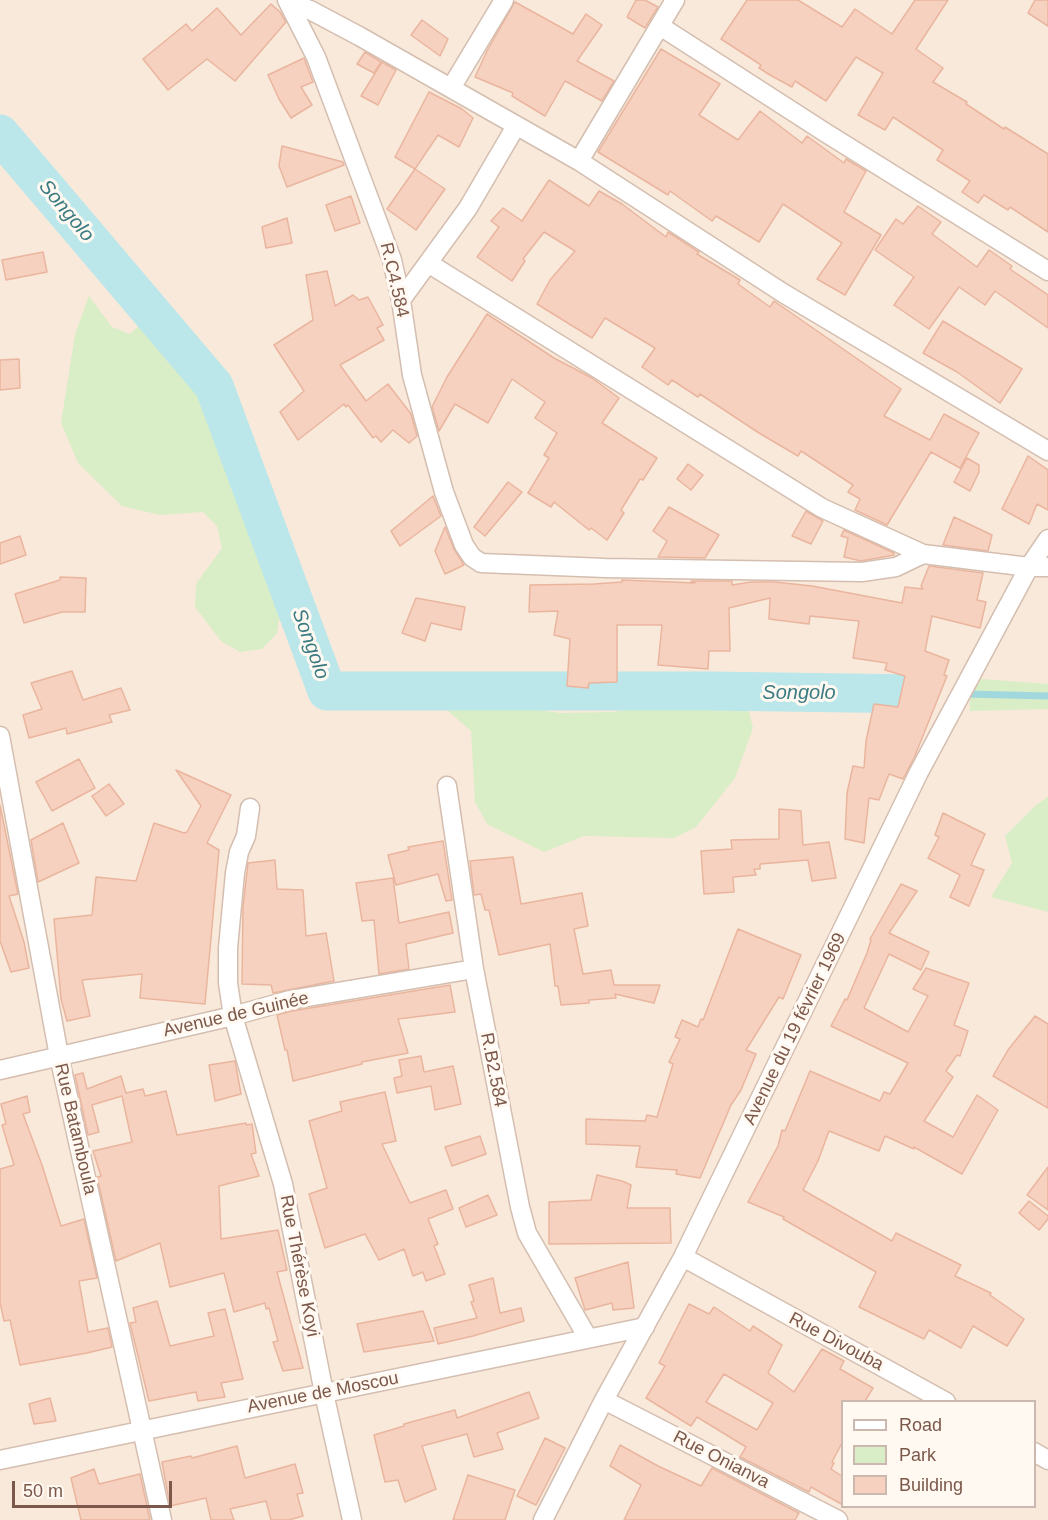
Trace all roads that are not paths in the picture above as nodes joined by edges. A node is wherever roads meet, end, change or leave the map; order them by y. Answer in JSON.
{"nodes":[{"id":1,"x":504,"y":0,"type":"edge"},
{"id":2,"x":675,"y":0,"type":"edge"},
{"id":3,"x":287,"y":1,"type":"edge"},
{"id":4,"x":313,"y":5,"type":"edge"},
{"id":5,"x":660,"y":26,"type":"junction"},
{"id":6,"x":451,"y":88,"type":"junction"},
{"id":7,"x":516,"y":126,"type":"junction"},
{"id":8,"x":579,"y":160,"type":"junction"},
{"id":9,"x":428,"y":263,"type":"junction"},
{"id":10,"x":1048,"y":271,"type":"edge"},
{"id":11,"x":401,"y":300,"type":"junction"},
{"id":12,"x":1048,"y":451,"type":"edge"},
{"id":13,"x":1048,"y":539,"type":"edge"},
{"id":14,"x":923,"y":554,"type":"junction"},
{"id":15,"x":1029,"y":567,"type":"junction"},
{"id":16,"x":1048,"y":567,"type":"edge"},
{"id":17,"x":0,"y":736,"type":"edge"},
{"id":18,"x":447,"y":786,"type":"dead end"},
{"id":19,"x":250,"y":808,"type":"dead end"},
{"id":20,"x":474,"y":969,"type":"junction"},
{"id":21,"x":233,"y":1016,"type":"junction"},
{"id":22,"x":59,"y":1056,"type":"junction"},
{"id":23,"x":0,"y":1070,"type":"edge"},
{"id":24,"x":683,"y":1257,"type":"junction"},
{"id":25,"x":645,"y":1327,"type":"junction"},
{"id":26,"x":588,"y":1338,"type":"junction"},
{"id":27,"x":324,"y":1393,"type":"junction"},
{"id":28,"x":604,"y":1400,"type":"junction"},
{"id":29,"x":944,"y":1400,"type":"edge"},
{"id":30,"x":142,"y":1429,"type":"junction"},
{"id":31,"x":0,"y":1460,"type":"edge"},
{"id":32,"x":162,"y":1520,"type":"edge"},
{"id":33,"x":352,"y":1520,"type":"edge"},
{"id":34,"x":543,"y":1520,"type":"edge"},
{"id":35,"x":838,"y":1520,"type":"edge"}],
"edges":[{"from":1,"to":6,"type":"street"},
{"from":2,"to":5,"type":"street"},
{"from":3,"to":4,"type":"street"},
{"from":3,"to":11,"type":"street","name":"R.C4.584"},
{"from":4,"to":6,"type":"street"},
{"from":5,"to":8,"type":"street"},
{"from":5,"to":10,"type":"street"},
{"from":6,"to":7,"type":"street"},
{"from":7,"to":8,"type":"street"},
{"from":7,"to":9,"type":"street"},
{"from":8,"to":12,"type":"street"},
{"from":9,"to":11,"type":"street"},
{"from":9,"to":14,"type":"street"},
{"from":11,"to":14,"type":"street","name":"R.C4.584"},
{"from":13,"to":15,"type":"street","name":"Avenue du 19 février 1969"},
{"from":14,"to":15,"type":"street"},
{"from":15,"to":16,"type":"street"},
{"from":15,"to":24,"type":"street","name":"Avenue du 19 février 1969"},
{"from":17,"to":22,"type":"street","name":"Rue Batamboula"},
{"from":18,"to":20,"type":"street","name":"R.B2.584"},
{"from":19,"to":21,"type":"street","name":"Rue Thérèse Koyi"},
{"from":20,"to":21,"type":"street","name":"Avenue de Guinée"},
{"from":20,"to":26,"type":"street","name":"R.B2.584"},
{"from":21,"to":22,"type":"street","name":"Avenue de Guinée"},
{"from":21,"to":27,"type":"street","name":"Rue Thérèse Koyi"},
{"from":22,"to":23,"type":"street","name":"Avenue de Guinée"},
{"from":22,"to":30,"type":"street","name":"Rue Batamboula"},
{"from":24,"to":25,"type":"street","name":"Avenue du 19 février 1969"},
{"from":24,"to":29,"type":"street","name":"Rue Divouba"},
{"from":25,"to":26,"type":"street","name":"Avenue de Moscou"},
{"from":25,"to":28,"type":"street","name":"Avenue du 19 février 1969"},
{"from":26,"to":27,"type":"street","name":"Avenue de Moscou"},
{"from":27,"to":30,"type":"street","name":"Avenue de Moscou"},
{"from":27,"to":33,"type":"street","name":"Rue Thérèse Koyi"},
{"from":28,"to":34,"type":"street","name":"Avenue du 19 février 1969"},
{"from":28,"to":35,"type":"street","name":"Rue Onianva"},
{"from":30,"to":31,"type":"street","name":"Avenue de Moscou"},
{"from":30,"to":32,"type":"street","name":"Rue Batamboula"}]}
